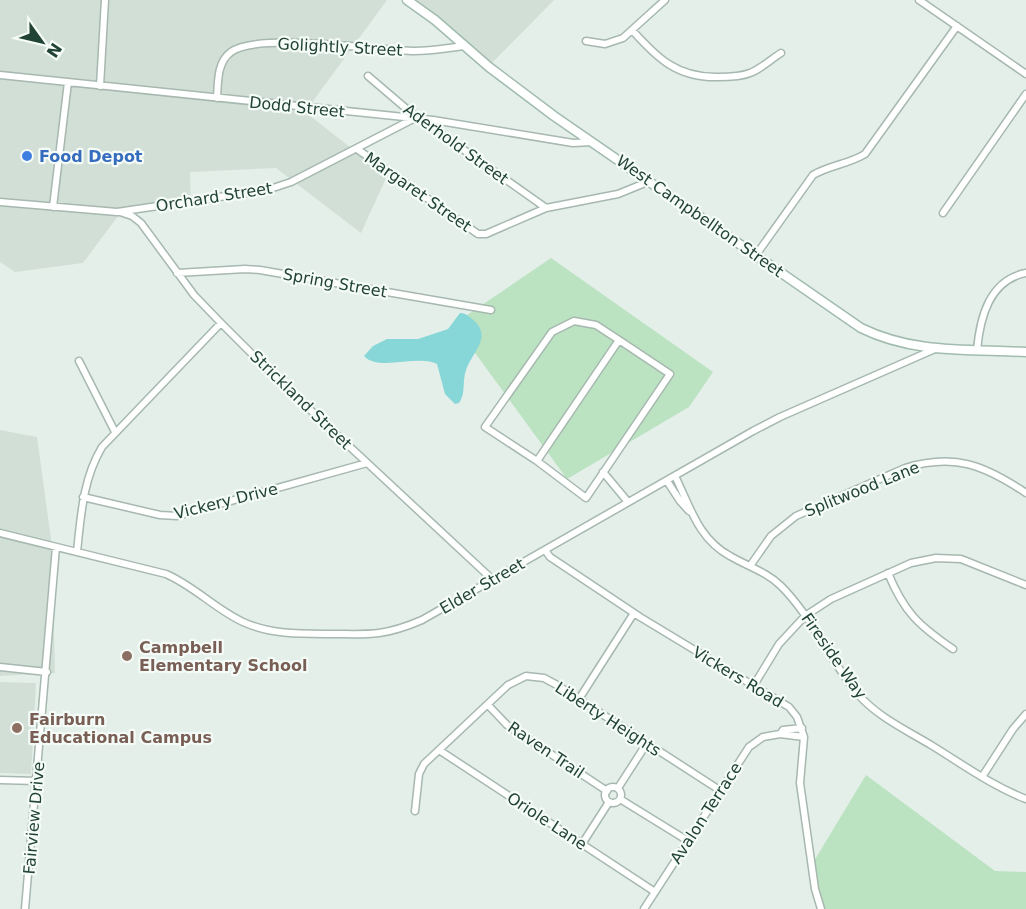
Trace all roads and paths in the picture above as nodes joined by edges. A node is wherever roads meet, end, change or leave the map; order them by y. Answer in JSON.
{"nodes":[{"id":1,"x":105,"y":0,"type":"edge"},
{"id":2,"x":407,"y":0,"type":"edge"},
{"id":3,"x":665,"y":0,"type":"edge"},
{"id":4,"x":919,"y":0,"type":"edge"},
{"id":5,"x":957,"y":26,"type":"junction"},
{"id":6,"x":632,"y":30,"type":"junction"},
{"id":7,"x":586,"y":41,"type":"dead end"},
{"id":8,"x":464,"y":45,"type":"junction"},
{"id":9,"x":781,"y":53,"type":"dead end"},
{"id":10,"x":1026,"y":74,"type":"edge"},
{"id":11,"x":0,"y":75,"type":"edge"},
{"id":12,"x":368,"y":76,"type":"dead end"},
{"id":13,"x":68,"y":82,"type":"junction"},
{"id":14,"x":100,"y":86,"type":"junction"},
{"id":15,"x":1026,"y":94,"type":"edge"},
{"id":16,"x":217,"y":98,"type":"junction"},
{"id":17,"x":413,"y":119,"type":"junction"},
{"id":18,"x":423,"y":120,"type":"junction"},
{"id":19,"x":593,"y":142,"type":"junction"},
{"id":20,"x":357,"y":149,"type":"junction"},
{"id":21,"x":650,"y":181,"type":"junction"},
{"id":22,"x":0,"y":202,"type":"edge"},
{"id":23,"x":53,"y":207,"type":"junction"},
{"id":24,"x":546,"y":208,"type":"junction"},
{"id":25,"x":120,"y":212,"type":"junction"},
{"id":26,"x":942,"y":213,"type":"dead end"},
{"id":27,"x":756,"y":255,"type":"junction"},
{"id":28,"x":177,"y":273,"type":"junction"},
{"id":29,"x":1026,"y":273,"type":"edge"},
{"id":30,"x":491,"y":310,"type":"dead end"},
{"id":31,"x":221,"y":323,"type":"junction"},
{"id":32,"x":619,"y":340,"type":"junction"},
{"id":33,"x":936,"y":348,"type":"junction"},
{"id":34,"x":976,"y":350,"type":"junction"},
{"id":35,"x":1026,"y":352,"type":"edge"},
{"id":36,"x":79,"y":362,"type":"dead end"},
{"id":37,"x":115,"y":432,"type":"junction"},
{"id":38,"x":537,"y":461,"type":"junction"},
{"id":39,"x":367,"y":463,"type":"junction"},
{"id":40,"x":603,"y":472,"type":"junction"},
{"id":41,"x":675,"y":476,"type":"junction"},
{"id":42,"x":667,"y":481,"type":"junction"},
{"id":43,"x":1026,"y":493,"type":"edge"},
{"id":44,"x":83,"y":497,"type":"junction"},
{"id":45,"x":628,"y":502,"type":"junction"},
{"id":46,"x":690,"y":512,"type":"junction"},
{"id":47,"x":0,"y":533,"type":"edge"},
{"id":48,"x":56,"y":547,"type":"junction"},
{"id":49,"x":544,"y":550,"type":"junction"},
{"id":50,"x":77,"y":552,"type":"junction"},
{"id":51,"x":750,"y":566,"type":"junction"},
{"id":52,"x":888,"y":573,"type":"junction"},
{"id":53,"x":493,"y":580,"type":"junction"},
{"id":54,"x":1026,"y":585,"type":"edge"},
{"id":55,"x":634,"y":614,"type":"junction"},
{"id":56,"x":806,"y":616,"type":"junction"},
{"id":57,"x":953,"y":649,"type":"dead end"},
{"id":58,"x":0,"y":666,"type":"edge"},
{"id":59,"x":47,"y":672,"type":"junction"},
{"id":60,"x":754,"y":685,"type":"junction"},
{"id":61,"x":579,"y":699,"type":"junction"},
{"id":62,"x":488,"y":705,"type":"junction"},
{"id":63,"x":1026,"y":714,"type":"edge"},
{"id":64,"x":802,"y":728,"type":"junction"},
{"id":65,"x":780,"y":734,"type":"junction"},
{"id":66,"x":804,"y":737,"type":"junction"},
{"id":67,"x":647,"y":743,"type":"junction"},
{"id":68,"x":439,"y":750,"type":"junction"},
{"id":69,"x":982,"y":777,"type":"junction"},
{"id":70,"x":0,"y":780,"type":"edge"},
{"id":71,"x":37,"y":782,"type":"junction"},
{"id":72,"x":618,"y":788,"type":"junction"},
{"id":73,"x":607,"y":790,"type":"junction"},
{"id":74,"x":721,"y":791,"type":"junction"},
{"id":75,"x":620,"y":799,"type":"junction"},
{"id":76,"x":1026,"y":799,"type":"edge"},
{"id":77,"x":609,"y":802,"type":"junction"},
{"id":78,"x":415,"y":810,"type":"dead end"},
{"id":79,"x":688,"y":841,"type":"junction"},
{"id":80,"x":582,"y":844,"type":"junction"},
{"id":81,"x":655,"y":892,"type":"junction"},
{"id":82,"x":26,"y":909,"type":"edge"},
{"id":83,"x":644,"y":909,"type":"edge"},
{"id":84,"x":821,"y":909,"type":"edge"}],
"edges":[{"from":1,"to":14,"type":"street"},
{"from":2,"to":8,"type":"main road","name":"West Campbellton Street"},
{"from":3,"to":6,"type":"street"},
{"from":4,"to":5,"type":"street"},
{"from":5,"to":10,"type":"street"},
{"from":5,"to":27,"type":"street"},
{"from":6,"to":7,"type":"street"},
{"from":6,"to":9,"type":"street"},
{"from":8,"to":16,"type":"street","name":"Golightly Street"},
{"from":8,"to":19,"type":"main road","name":"West Campbellton Street"},
{"from":11,"to":13,"type":"street","name":"Dodd Street"},
{"from":12,"to":18,"type":"street","name":"Aderhold Street"},
{"from":13,"to":14,"type":"street","name":"Dodd Street"},
{"from":13,"to":23,"type":"street"},
{"from":14,"to":16,"type":"street","name":"Dodd Street"},
{"from":15,"to":26,"type":"street"},
{"from":16,"to":17,"type":"street","name":"Dodd Street"},
{"from":17,"to":18,"type":"street","name":"Dodd Street"},
{"from":17,"to":20,"type":"street","name":"Orchard Street"},
{"from":18,"to":19,"type":"street","name":"Dodd Street"},
{"from":18,"to":24,"type":"street","name":"Aderhold Street"},
{"from":19,"to":21,"type":"main road","name":"West Campbellton Street"},
{"from":20,"to":24,"type":"street","name":"Margaret Street"},
{"from":20,"to":25,"type":"street","name":"Orchard Street"},
{"from":21,"to":24,"type":"street","name":"Margaret Street"},
{"from":21,"to":27,"type":"main road","name":"West Campbellton Street"},
{"from":22,"to":23,"type":"street","name":"Orchard Street"},
{"from":23,"to":25,"type":"street","name":"Orchard Street"},
{"from":25,"to":28,"type":"street","name":"Strickland Street"},
{"from":27,"to":33,"type":"main road","name":"West Campbellton Street"},
{"from":28,"to":30,"type":"street","name":"Spring Street"},
{"from":28,"to":31,"type":"street","name":"Strickland Street"},
{"from":29,"to":34,"type":"street"},
{"from":31,"to":37,"type":"street"},
{"from":31,"to":39,"type":"street","name":"Strickland Street"},
{"from":32,"to":38,"type":"street"},
{"from":32,"to":38,"type":"street"},
{"from":32,"to":40,"type":"street"},
{"from":33,"to":34,"type":"main road","name":"West Campbellton Street"},
{"from":33,"to":41,"type":"street","name":"Elder Street"},
{"from":34,"to":35,"type":"main road","name":"West Campbellton Street"},
{"from":36,"to":37,"type":"street"},
{"from":37,"to":44,"type":"street"},
{"from":38,"to":40,"type":"street"},
{"from":39,"to":44,"type":"street","name":"Vickery Drive"},
{"from":39,"to":53,"type":"street","name":"Strickland Street"},
{"from":40,"to":45,"type":"street"},
{"from":41,"to":42,"type":"street","name":"Elder Street"},
{"from":41,"to":46,"type":"street","name":"Fireside Way"},
{"from":42,"to":45,"type":"street","name":"Elder Street"},
{"from":42,"to":46,"type":"street","name":"Fireside Way"},
{"from":43,"to":51,"type":"street","name":"Splitwood Lane"},
{"from":44,"to":50,"type":"street"},
{"from":45,"to":49,"type":"street","name":"Elder Street"},
{"from":46,"to":51,"type":"street","name":"Fireside Way"},
{"from":47,"to":48,"type":"street","name":"Elder Street"},
{"from":48,"to":50,"type":"street","name":"Elder Street"},
{"from":48,"to":59,"type":"street","name":"Fairview Drive"},
{"from":49,"to":53,"type":"street","name":"Elder Street"},
{"from":49,"to":55,"type":"street","name":"Vickers Road"},
{"from":50,"to":53,"type":"street","name":"Elder Street"},
{"from":51,"to":56,"type":"street","name":"Fireside Way"},
{"from":52,"to":54,"type":"street"},
{"from":52,"to":56,"type":"street"},
{"from":52,"to":57,"type":"street"},
{"from":55,"to":60,"type":"street","name":"Vickers Road"},
{"from":55,"to":61,"type":"street"},
{"from":56,"to":60,"type":"street"},
{"from":56,"to":69,"type":"street","name":"Fireside Way"},
{"from":58,"to":59,"type":"street"},
{"from":59,"to":71,"type":"street","name":"Fairview Drive"},
{"from":60,"to":64,"type":"street","name":"Vickers Road"},
{"from":61,"to":62,"type":"street","name":"Liberty Heights"},
{"from":61,"to":67,"type":"street","name":"Liberty Heights"},
{"from":62,"to":68,"type":"street","name":"Liberty Heights"},
{"from":62,"to":73,"type":"street","name":"Raven Trail"},
{"from":63,"to":69,"type":"street"},
{"from":64,"to":65,"type":"street","name":"Avalon Terrace"},
{"from":64,"to":66,"type":"street","name":"Vickers Road"},
{"from":65,"to":66,"type":"street","name":"Avalon Terrace"},
{"from":65,"to":74,"type":"street","name":"Avalon Terrace"},
{"from":66,"to":84,"type":"street","name":"Vickers Road"},
{"from":67,"to":72,"type":"street"},
{"from":67,"to":74,"type":"street","name":"Liberty Heights"},
{"from":68,"to":78,"type":"street","name":"Liberty Heights"},
{"from":68,"to":80,"type":"street","name":"Oriole Lane"},
{"from":69,"to":76,"type":"street","name":"Fireside Way"},
{"from":70,"to":71,"type":"street"},
{"from":71,"to":82,"type":"street","name":"Fairview Drive"},
{"from":72,"to":73,"type":"street"},
{"from":72,"to":75,"type":"street"},
{"from":73,"to":77,"type":"street"},
{"from":74,"to":79,"type":"street","name":"Avalon Terrace"},
{"from":75,"to":77,"type":"street"},
{"from":75,"to":79,"type":"street"},
{"from":77,"to":80,"type":"street"},
{"from":79,"to":81,"type":"street","name":"Avalon Terrace"},
{"from":80,"to":81,"type":"street","name":"Oriole Lane"},
{"from":81,"to":83,"type":"street","name":"Avalon Terrace"}]}
